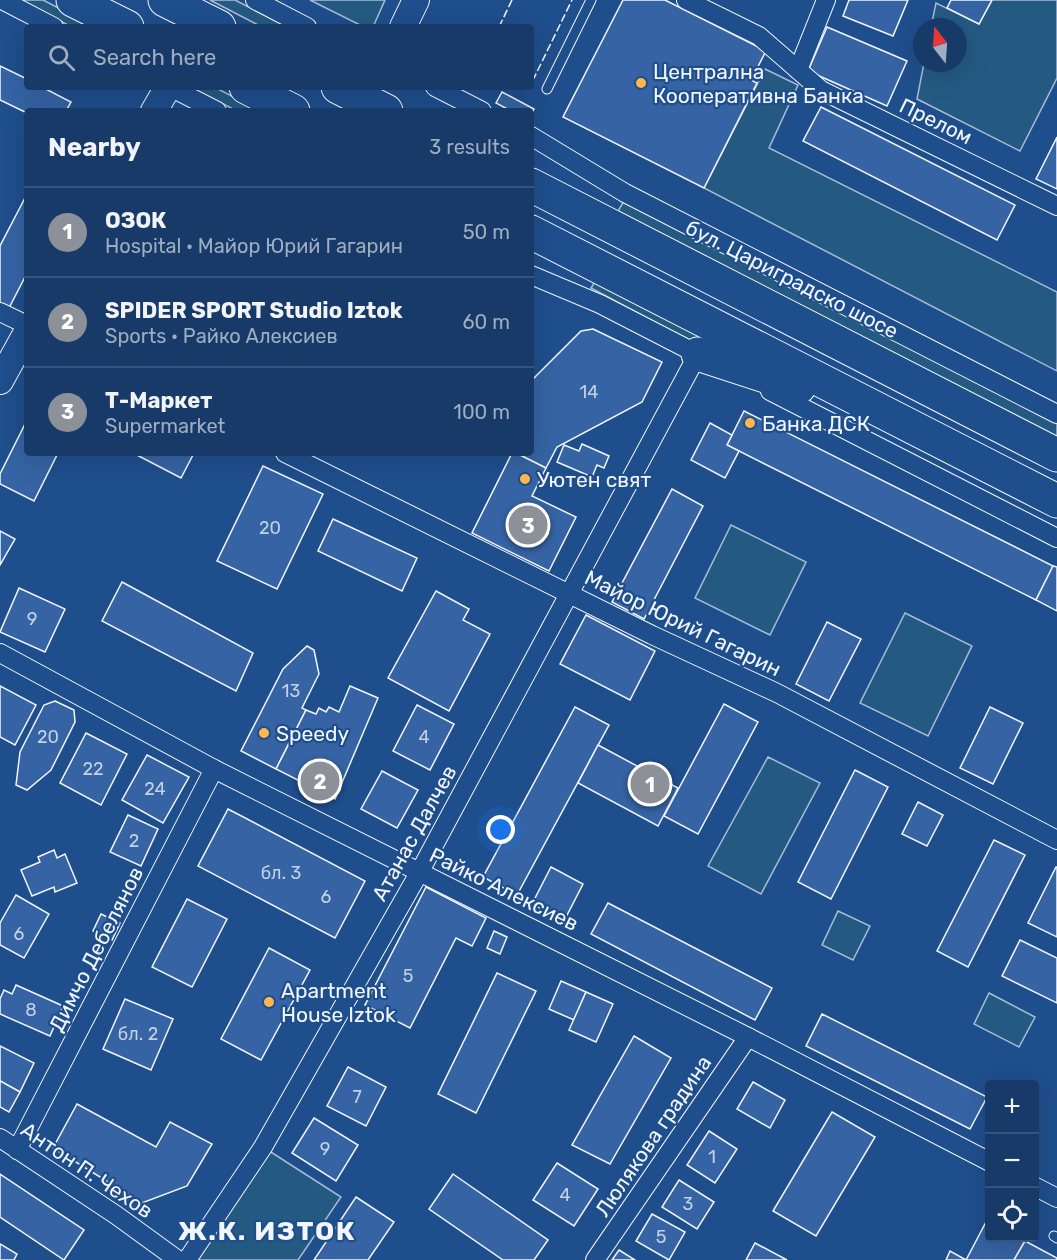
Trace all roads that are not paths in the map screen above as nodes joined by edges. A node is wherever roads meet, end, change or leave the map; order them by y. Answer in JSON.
{"nodes":[{"id":1,"x":2,"y":0,"type":"edge"},
{"id":2,"x":73,"y":0,"type":"edge"},
{"id":3,"x":165,"y":0,"type":"edge"},
{"id":4,"x":255,"y":0,"type":"edge"},
{"id":5,"x":416,"y":0,"type":"edge"},
{"id":6,"x":591,"y":0,"type":"edge"},
{"id":7,"x":686,"y":0,"type":"edge"},
{"id":8,"x":826,"y":0,"type":"edge"},
{"id":9,"x":48,"y":24,"type":"edge"},
{"id":10,"x":121,"y":24,"type":"edge"},
{"id":11,"x":213,"y":24,"type":"edge"},
{"id":12,"x":302,"y":24,"type":"edge"},
{"id":13,"x":404,"y":24,"type":"edge"},
{"id":14,"x":798,"y":70,"type":"junction"},
{"id":15,"x":547,"y":89,"type":"dead end"},
{"id":16,"x":167,"y":90,"type":"edge"},
{"id":17,"x":175,"y":90,"type":"edge"},
{"id":18,"x":252,"y":90,"type":"edge"},
{"id":19,"x":344,"y":90,"type":"edge"},
{"id":20,"x":441,"y":90,"type":"edge"},
{"id":21,"x":156,"y":108,"type":"edge"},
{"id":22,"x":211,"y":108,"type":"edge"},
{"id":23,"x":287,"y":108,"type":"edge"},
{"id":24,"x":380,"y":108,"type":"edge"},
{"id":25,"x":476,"y":108,"type":"edge"},
{"id":26,"x":534,"y":138,"type":"edge"},
{"id":27,"x":534,"y":187,"type":"edge"},
{"id":28,"x":1057,"y":206,"type":"edge"},
{"id":29,"x":534,"y":234,"type":"edge"},
{"id":30,"x":534,"y":276,"type":"edge"},
{"id":31,"x":0,"y":312,"type":"edge"},
{"id":32,"x":24,"y":324,"type":"edge"},
{"id":33,"x":24,"y":338,"type":"edge"},
{"id":34,"x":698,"y":354,"type":"junction"},
{"id":35,"x":0,"y":381,"type":"edge"},
{"id":36,"x":1057,"y":414,"type":"edge"},
{"id":37,"x":891,"y":416,"type":"junction"},
{"id":38,"x":1057,"y":455,"type":"edge"},
{"id":39,"x":291,"y":456,"type":"edge"},
{"id":40,"x":1057,"y":501,"type":"edge"},
{"id":41,"x":1057,"y":538,"type":"edge"},
{"id":42,"x":569,"y":594,"type":"junction"},
{"id":43,"x":0,"y":652,"type":"edge"},
{"id":44,"x":214,"y":769,"type":"junction"},
{"id":45,"x":1057,"y":840,"type":"edge"},
{"id":46,"x":419,"y":873,"type":"junction"},
{"id":47,"x":748,"y":1037,"type":"junction"},
{"id":48,"x":0,"y":1138,"type":"edge"},
{"id":49,"x":17,"y":1150,"type":"junction"},
{"id":50,"x":985,"y":1159,"type":"edge"},
{"id":51,"x":1039,"y":1188,"type":"edge"},
{"id":52,"x":1057,"y":1198,"type":"edge"},
{"id":53,"x":178,"y":1260,"type":"edge"},
{"id":54,"x":187,"y":1260,"type":"edge"},
{"id":55,"x":595,"y":1260,"type":"edge"}],
"edges":[{"from":1,"to":9,"type":"street"},
{"from":2,"to":10,"type":"highway"},
{"from":3,"to":11,"type":"highway"},
{"from":4,"to":12,"type":"street"},
{"from":5,"to":13,"type":"street"},
{"from":6,"to":15,"type":"lane"},
{"from":7,"to":14,"type":"street","name":"Прелом"},
{"from":8,"to":14,"type":"street"},
{"from":14,"to":28,"type":"street","name":"Прелом"},
{"from":16,"to":21,"type":"street"},
{"from":17,"to":22,"type":"street"},
{"from":18,"to":23,"type":"highway"},
{"from":19,"to":24,"type":"highway"},
{"from":20,"to":25,"type":"street"},
{"from":26,"to":36,"type":"street","name":"бул. Цариградско шосе"},
{"from":27,"to":38,"type":"highway","name":"бул. Цариградско шосе"},
{"from":29,"to":37,"type":"highway"},
{"from":30,"to":34,"type":"street"},
{"from":31,"to":32,"type":"street"},
{"from":33,"to":35,"type":"street"},
{"from":34,"to":37,"type":"highway"},
{"from":34,"to":41,"type":"street"},
{"from":34,"to":42,"type":"street","name":"Атанас Далчев"},
{"from":37,"to":40,"type":"highway"},
{"from":39,"to":42,"type":"street","name":"Майор Юрий Гагарин"},
{"from":42,"to":45,"type":"street","name":"Майор Юрий Гагарин"},
{"from":42,"to":46,"type":"street","name":"Атанас Далчев"},
{"from":43,"to":44,"type":"street","name":"Райко Алексиев"},
{"from":44,"to":46,"type":"street","name":"Райко Алексиев"},
{"from":44,"to":49,"type":"street","name":"Димчо Дебелянов"},
{"from":46,"to":47,"type":"street","name":"Райко Алексиев"},
{"from":46,"to":54,"type":"street","name":"Атанас Далчев"},
{"from":47,"to":50,"type":"street","name":"Райко Алексиев"},
{"from":47,"to":55,"type":"street","name":"Люлякова градина"},
{"from":48,"to":49,"type":"street","name":"Антон П. Чехов"},
{"from":49,"to":53,"type":"street","name":"Антон П. Чехов"},
{"from":51,"to":52,"type":"street"}]}
